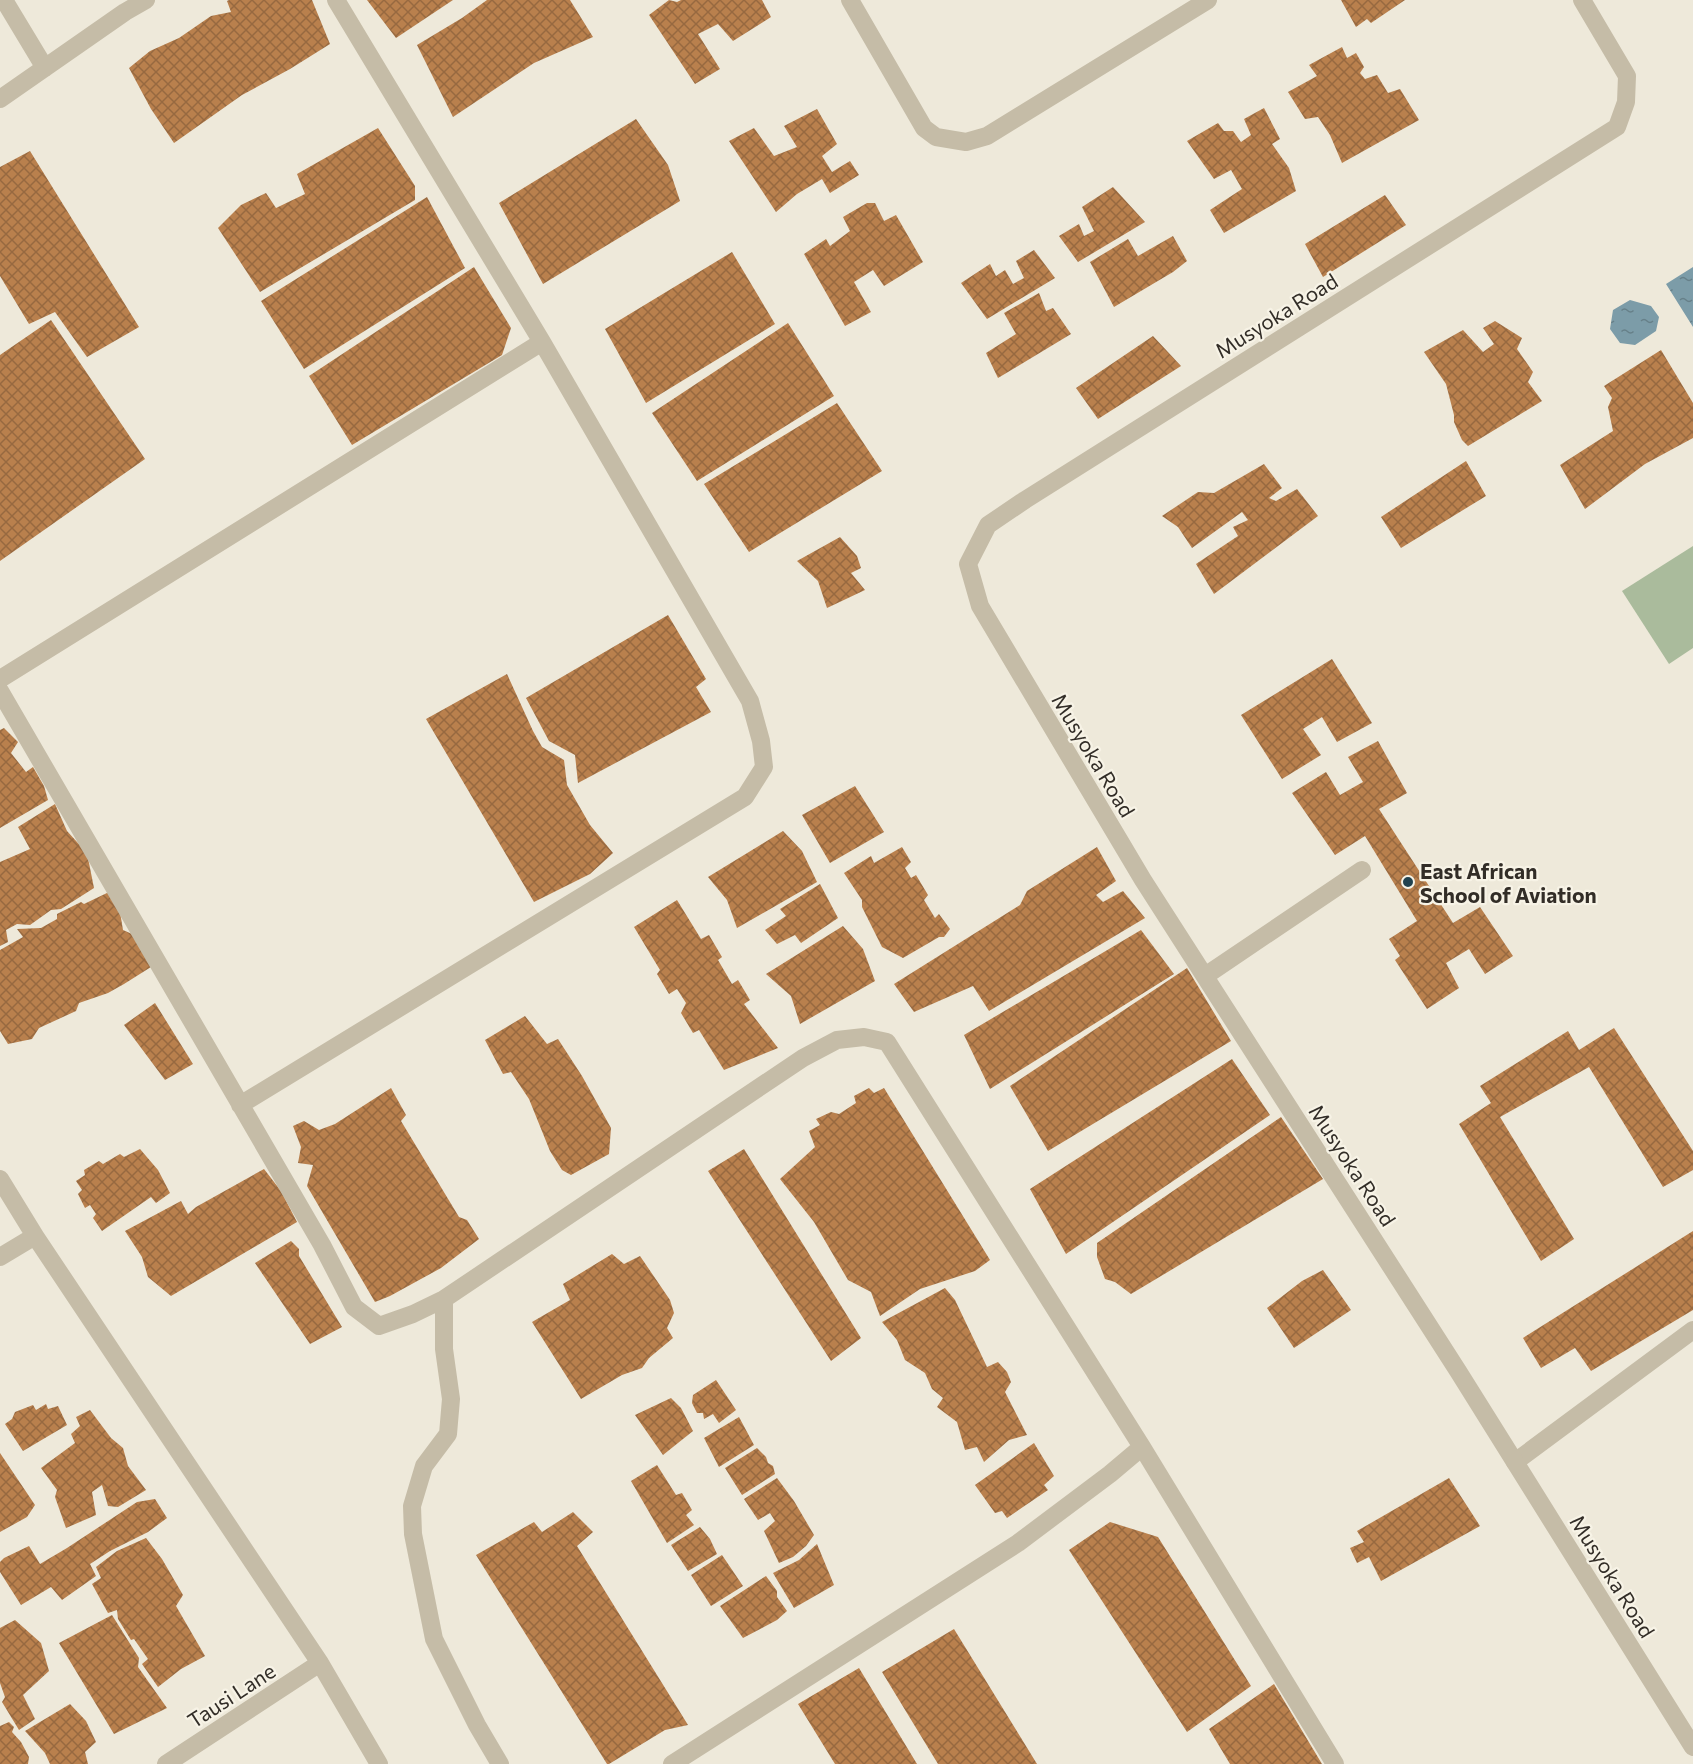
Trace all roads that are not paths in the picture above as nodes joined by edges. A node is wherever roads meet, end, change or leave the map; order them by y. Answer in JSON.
{"nodes":[{"id":1,"x":4,"y":0,"type":"edge"},
{"id":2,"x":146,"y":0,"type":"edge"},
{"id":3,"x":336,"y":0,"type":"edge"},
{"id":4,"x":850,"y":0,"type":"edge"},
{"id":5,"x":1209,"y":0,"type":"edge"},
{"id":6,"x":1582,"y":0,"type":"edge"},
{"id":7,"x":45,"y":68,"type":"junction"},
{"id":8,"x":0,"y":99,"type":"edge"},
{"id":9,"x":542,"y":342,"type":"junction"},
{"id":10,"x":0,"y":679,"type":"edge"},
{"id":11,"x":0,"y":691,"type":"edge"},
{"id":12,"x":1362,"y":870,"type":"dead end"},
{"id":13,"x":1205,"y":976,"type":"junction"},
{"id":14,"x":240,"y":1105,"type":"junction"},
{"id":15,"x":0,"y":1179,"type":"edge"},
{"id":16,"x":35,"y":1236,"type":"junction"},
{"id":17,"x":0,"y":1257,"type":"edge"},
{"id":18,"x":444,"y":1299,"type":"junction"},
{"id":19,"x":1693,"y":1330,"type":"edge"},
{"id":20,"x":1143,"y":1447,"type":"junction"},
{"id":21,"x":1515,"y":1462,"type":"junction"},
{"id":22,"x":321,"y":1663,"type":"junction"},
{"id":23,"x":1693,"y":1747,"type":"edge"},
{"id":24,"x":166,"y":1764,"type":"edge"},
{"id":25,"x":380,"y":1764,"type":"edge"},
{"id":26,"x":500,"y":1764,"type":"edge"},
{"id":27,"x":672,"y":1764,"type":"edge"},
{"id":28,"x":1335,"y":1764,"type":"edge"}],
"edges":[{"from":1,"to":7,"type":"street"},
{"from":2,"to":7,"type":"street"},
{"from":3,"to":9,"type":"street"},
{"from":4,"to":5,"type":"street"},
{"from":6,"to":13,"type":"street","name":"Musyoka Road"},
{"from":7,"to":8,"type":"street"},
{"from":9,"to":10,"type":"street"},
{"from":9,"to":14,"type":"street"},
{"from":11,"to":14,"type":"street"},
{"from":12,"to":13,"type":"street"},
{"from":13,"to":21,"type":"street","name":"Musyoka Road"},
{"from":14,"to":18,"type":"street"},
{"from":15,"to":16,"type":"street"},
{"from":16,"to":17,"type":"street"},
{"from":16,"to":22,"type":"street"},
{"from":18,"to":20,"type":"street"},
{"from":18,"to":26,"type":"street"},
{"from":19,"to":21,"type":"street"},
{"from":20,"to":27,"type":"street"},
{"from":20,"to":28,"type":"street"},
{"from":21,"to":23,"type":"street","name":"Musyoka Road"},
{"from":22,"to":24,"type":"street","name":"Tausi Lane"},
{"from":22,"to":25,"type":"street"}]}
